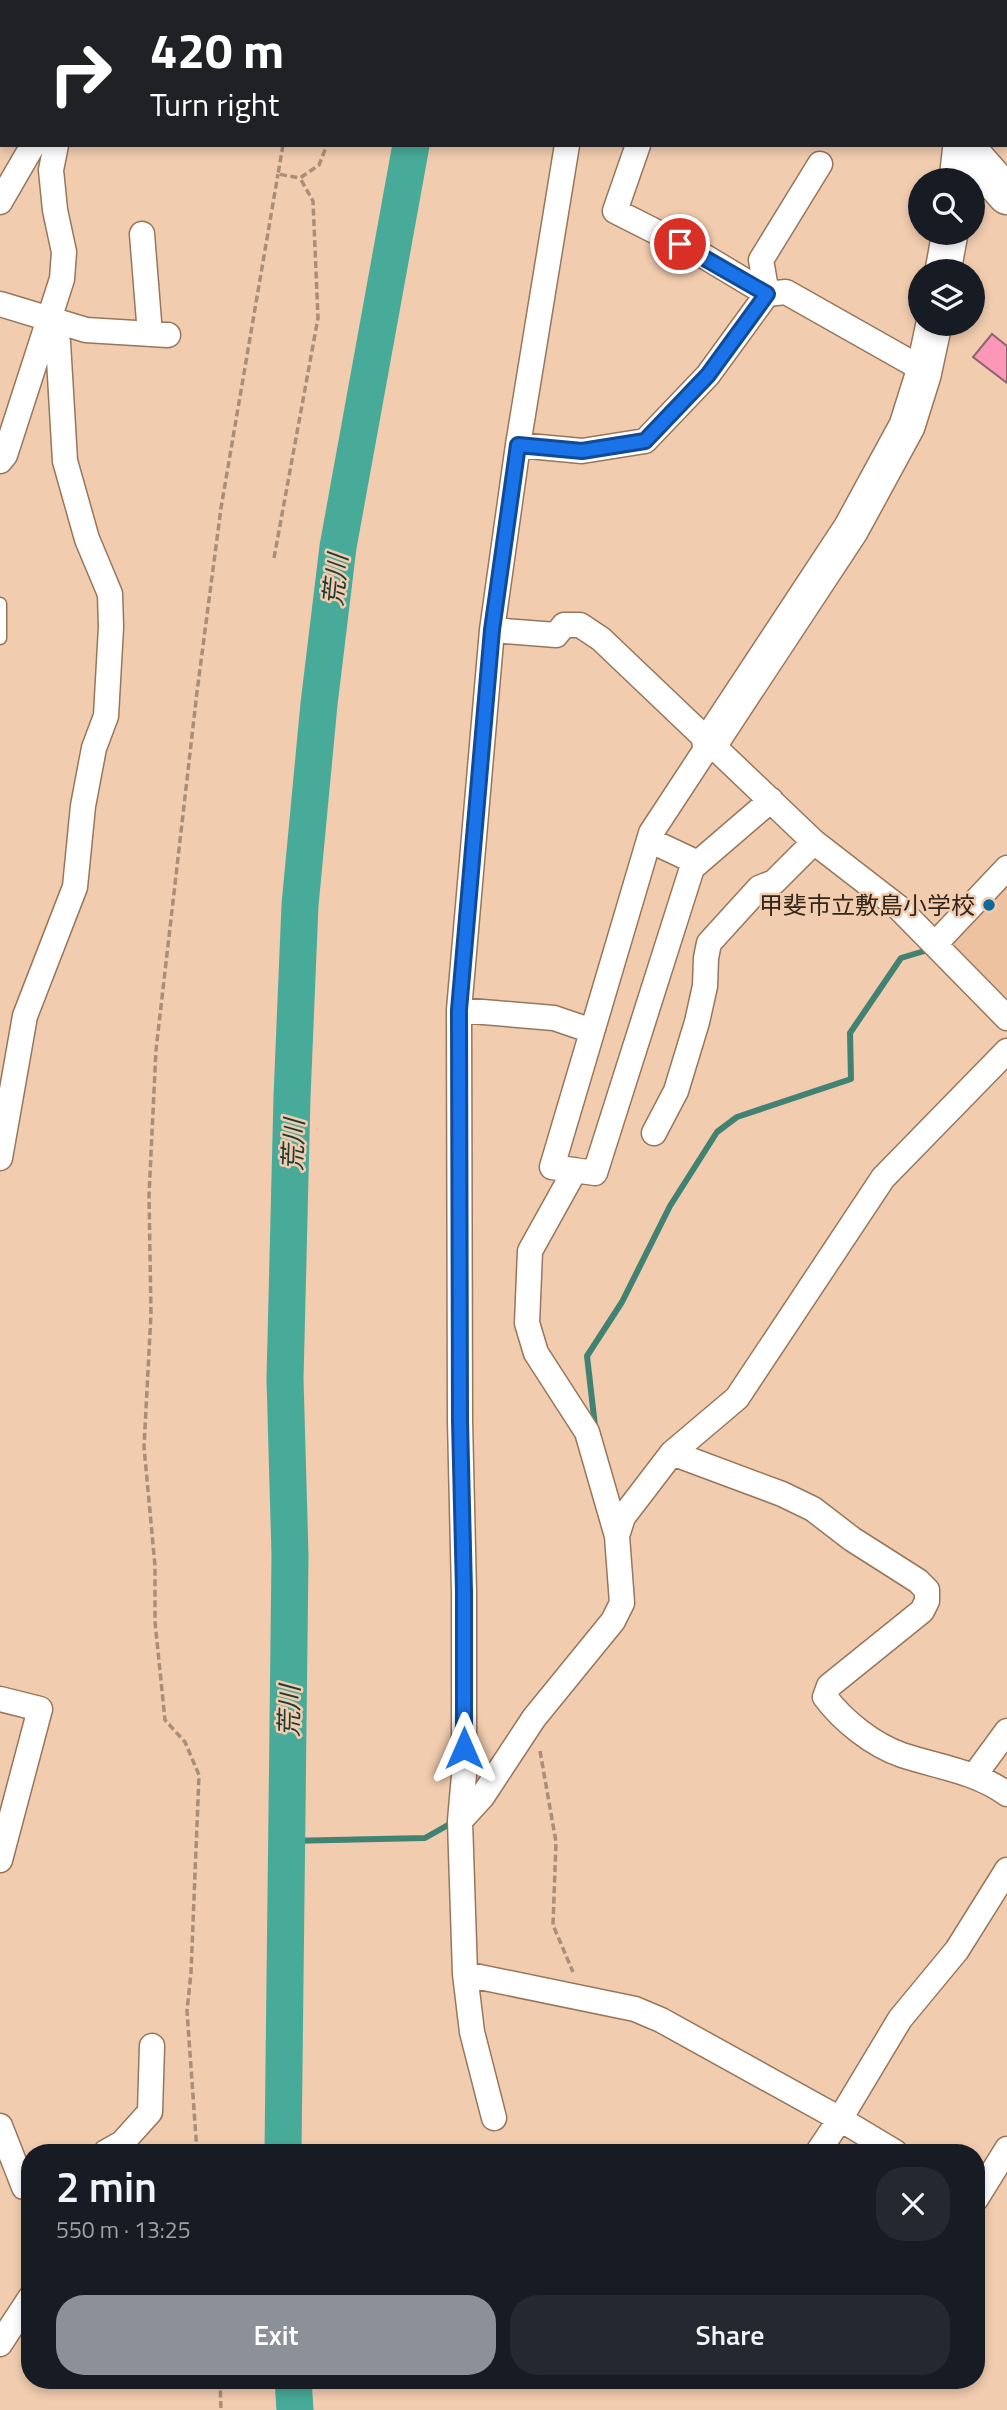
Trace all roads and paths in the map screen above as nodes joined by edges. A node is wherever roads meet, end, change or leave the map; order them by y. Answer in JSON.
{"nodes":[{"id":1,"x":32,"y":147,"type":"edge"},
{"id":2,"x":56,"y":147,"type":"edge"},
{"id":3,"x":282,"y":147,"type":"edge"},
{"id":4,"x":326,"y":147,"type":"edge"},
{"id":5,"x":567,"y":147,"type":"edge"},
{"id":6,"x":637,"y":147,"type":"edge"},
{"id":7,"x":962,"y":147,"type":"edge"},
{"id":8,"x":964,"y":147,"type":"edge"},
{"id":9,"x":820,"y":164,"type":"dead end"},
{"id":10,"x":959,"y":168,"type":"edge"},
{"id":11,"x":278,"y":174,"type":"junction"},
{"id":12,"x":300,"y":177,"type":"junction"},
{"id":13,"x":1007,"y":195,"type":"edge"},
{"id":14,"x":0,"y":202,"type":"edge"},
{"id":15,"x":142,"y":234,"type":"dead end"},
{"id":16,"x":767,"y":294,"type":"junction"},
{"id":17,"x":0,"y":304,"type":"edge"},
{"id":18,"x":49,"y":320,"type":"junction"},
{"id":19,"x":931,"y":336,"type":"edge"},
{"id":20,"x":924,"y":370,"type":"junction"},
{"id":21,"x":518,"y":445,"type":"junction"},
{"id":22,"x":0,"y":461,"type":"edge"},
{"id":23,"x":274,"y":558,"type":"dead end"},
{"id":24,"x":0,"y":604,"type":"edge"},
{"id":25,"x":492,"y":630,"type":"junction"},
{"id":26,"x":0,"y":638,"type":"edge"},
{"id":27,"x":710,"y":743,"type":"junction"},
{"id":28,"x":771,"y":800,"type":"junction"},
{"id":29,"x":649,"y":840,"type":"junction"},
{"id":30,"x":814,"y":842,"type":"junction"},
{"id":31,"x":698,"y":863,"type":"junction"},
{"id":32,"x":1007,"y":867,"type":"edge"},
{"id":33,"x":936,"y":943,"type":"junction"},
{"id":34,"x":459,"y":1010,"type":"junction"},
{"id":35,"x":1007,"y":1018,"type":"edge"},
{"id":36,"x":592,"y":1031,"type":"junction"},
{"id":37,"x":1007,"y":1051,"type":"edge"},
{"id":38,"x":654,"y":1133,"type":"dead end"},
{"id":39,"x":0,"y":1158,"type":"edge"},
{"id":40,"x":575,"y":1170,"type":"junction"},
{"id":41,"x":672,"y":1453,"type":"junction"},
{"id":42,"x":617,"y":1536,"type":"junction"},
{"id":43,"x":0,"y":1699,"type":"edge"},
{"id":44,"x":534,"y":1718,"type":"junction"},
{"id":45,"x":1007,"y":1731,"type":"edge"},
{"id":46,"x":974,"y":1776,"type":"junction"},
{"id":47,"x":1007,"y":1794,"type":"edge"},
{"id":48,"x":460,"y":1821,"type":"junction"},
{"id":49,"x":0,"y":1860,"type":"edge"},
{"id":50,"x":1007,"y":1870,"type":"edge"},
{"id":51,"x":465,"y":1974,"type":"junction"},
{"id":52,"x":586,"y":1999,"type":"junction"},
{"id":53,"x":152,"y":2046,"type":"dead end"},
{"id":54,"x":494,"y":2118,"type":"dead end"},
{"id":55,"x":840,"y":2119,"type":"junction"},
{"id":56,"x":0,"y":2126,"type":"edge"},
{"id":57,"x":121,"y":2144,"type":"edge"},
{"id":58,"x":196,"y":2144,"type":"edge"},
{"id":59,"x":823,"y":2144,"type":"edge"},
{"id":60,"x":882,"y":2144,"type":"edge"},
{"id":61,"x":1007,"y":2148,"type":"edge"},
{"id":62,"x":21,"y":2179,"type":"edge"},
{"id":63,"x":985,"y":2184,"type":"edge"},
{"id":64,"x":21,"y":2312,"type":"edge"},
{"id":65,"x":0,"y":2344,"type":"edge"},
{"id":66,"x":220,"y":2389,"type":"edge"},
{"id":67,"x":221,"y":2410,"type":"edge"}],
"edges":[{"from":1,"to":14,"type":"street"},
{"from":2,"to":18,"type":"street"},
{"from":3,"to":11,"type":"path"},
{"from":4,"to":12,"type":"path"},
{"from":5,"to":21,"type":"street"},
{"from":6,"to":16,"type":"street"},
{"from":7,"to":10,"type":"street"},
{"from":8,"to":13,"type":"main road"},
{"from":9,"to":16,"type":"street"},
{"from":11,"to":12,"type":"path"},
{"from":11,"to":58,"type":"path"},
{"from":12,"to":23,"type":"path"},
{"from":15,"to":18,"type":"street"},
{"from":16,"to":20,"type":"street"},
{"from":16,"to":21,"type":"street"},
{"from":17,"to":18,"type":"street"},
{"from":18,"to":22,"type":"street"},
{"from":18,"to":39,"type":"street"},
{"from":19,"to":20,"type":"street"},
{"from":20,"to":27,"type":"street"},
{"from":21,"to":25,"type":"street"},
{"from":24,"to":26,"type":"lane"},
{"from":25,"to":27,"type":"street"},
{"from":25,"to":34,"type":"street"},
{"from":27,"to":28,"type":"street"},
{"from":27,"to":29,"type":"street"},
{"from":28,"to":30,"type":"street"},
{"from":28,"to":31,"type":"street"},
{"from":29,"to":31,"type":"street"},
{"from":29,"to":36,"type":"street"},
{"from":30,"to":33,"type":"street"},
{"from":30,"to":38,"type":"street"},
{"from":31,"to":40,"type":"street"},
{"from":32,"to":33,"type":"street"},
{"from":33,"to":35,"type":"street"},
{"from":34,"to":36,"type":"street"},
{"from":34,"to":48,"type":"street"},
{"from":36,"to":40,"type":"street"},
{"from":37,"to":41,"type":"street"},
{"from":40,"to":42,"type":"street"},
{"from":41,"to":42,"type":"street"},
{"from":41,"to":46,"type":"street"},
{"from":42,"to":44,"type":"street"},
{"from":43,"to":49,"type":"street"},
{"from":44,"to":48,"type":"street"},
{"from":44,"to":52,"type":"path"},
{"from":45,"to":46,"type":"street"},
{"from":46,"to":47,"type":"street"},
{"from":48,"to":51,"type":"street"},
{"from":50,"to":55,"type":"street"},
{"from":51,"to":52,"type":"street"},
{"from":51,"to":54,"type":"street"},
{"from":52,"to":55,"type":"street"},
{"from":53,"to":57,"type":"street"},
{"from":55,"to":59,"type":"street"},
{"from":55,"to":60,"type":"street"},
{"from":56,"to":62,"type":"street"},
{"from":61,"to":63,"type":"street"},
{"from":64,"to":65,"type":"street"},
{"from":66,"to":67,"type":"path"}]}
